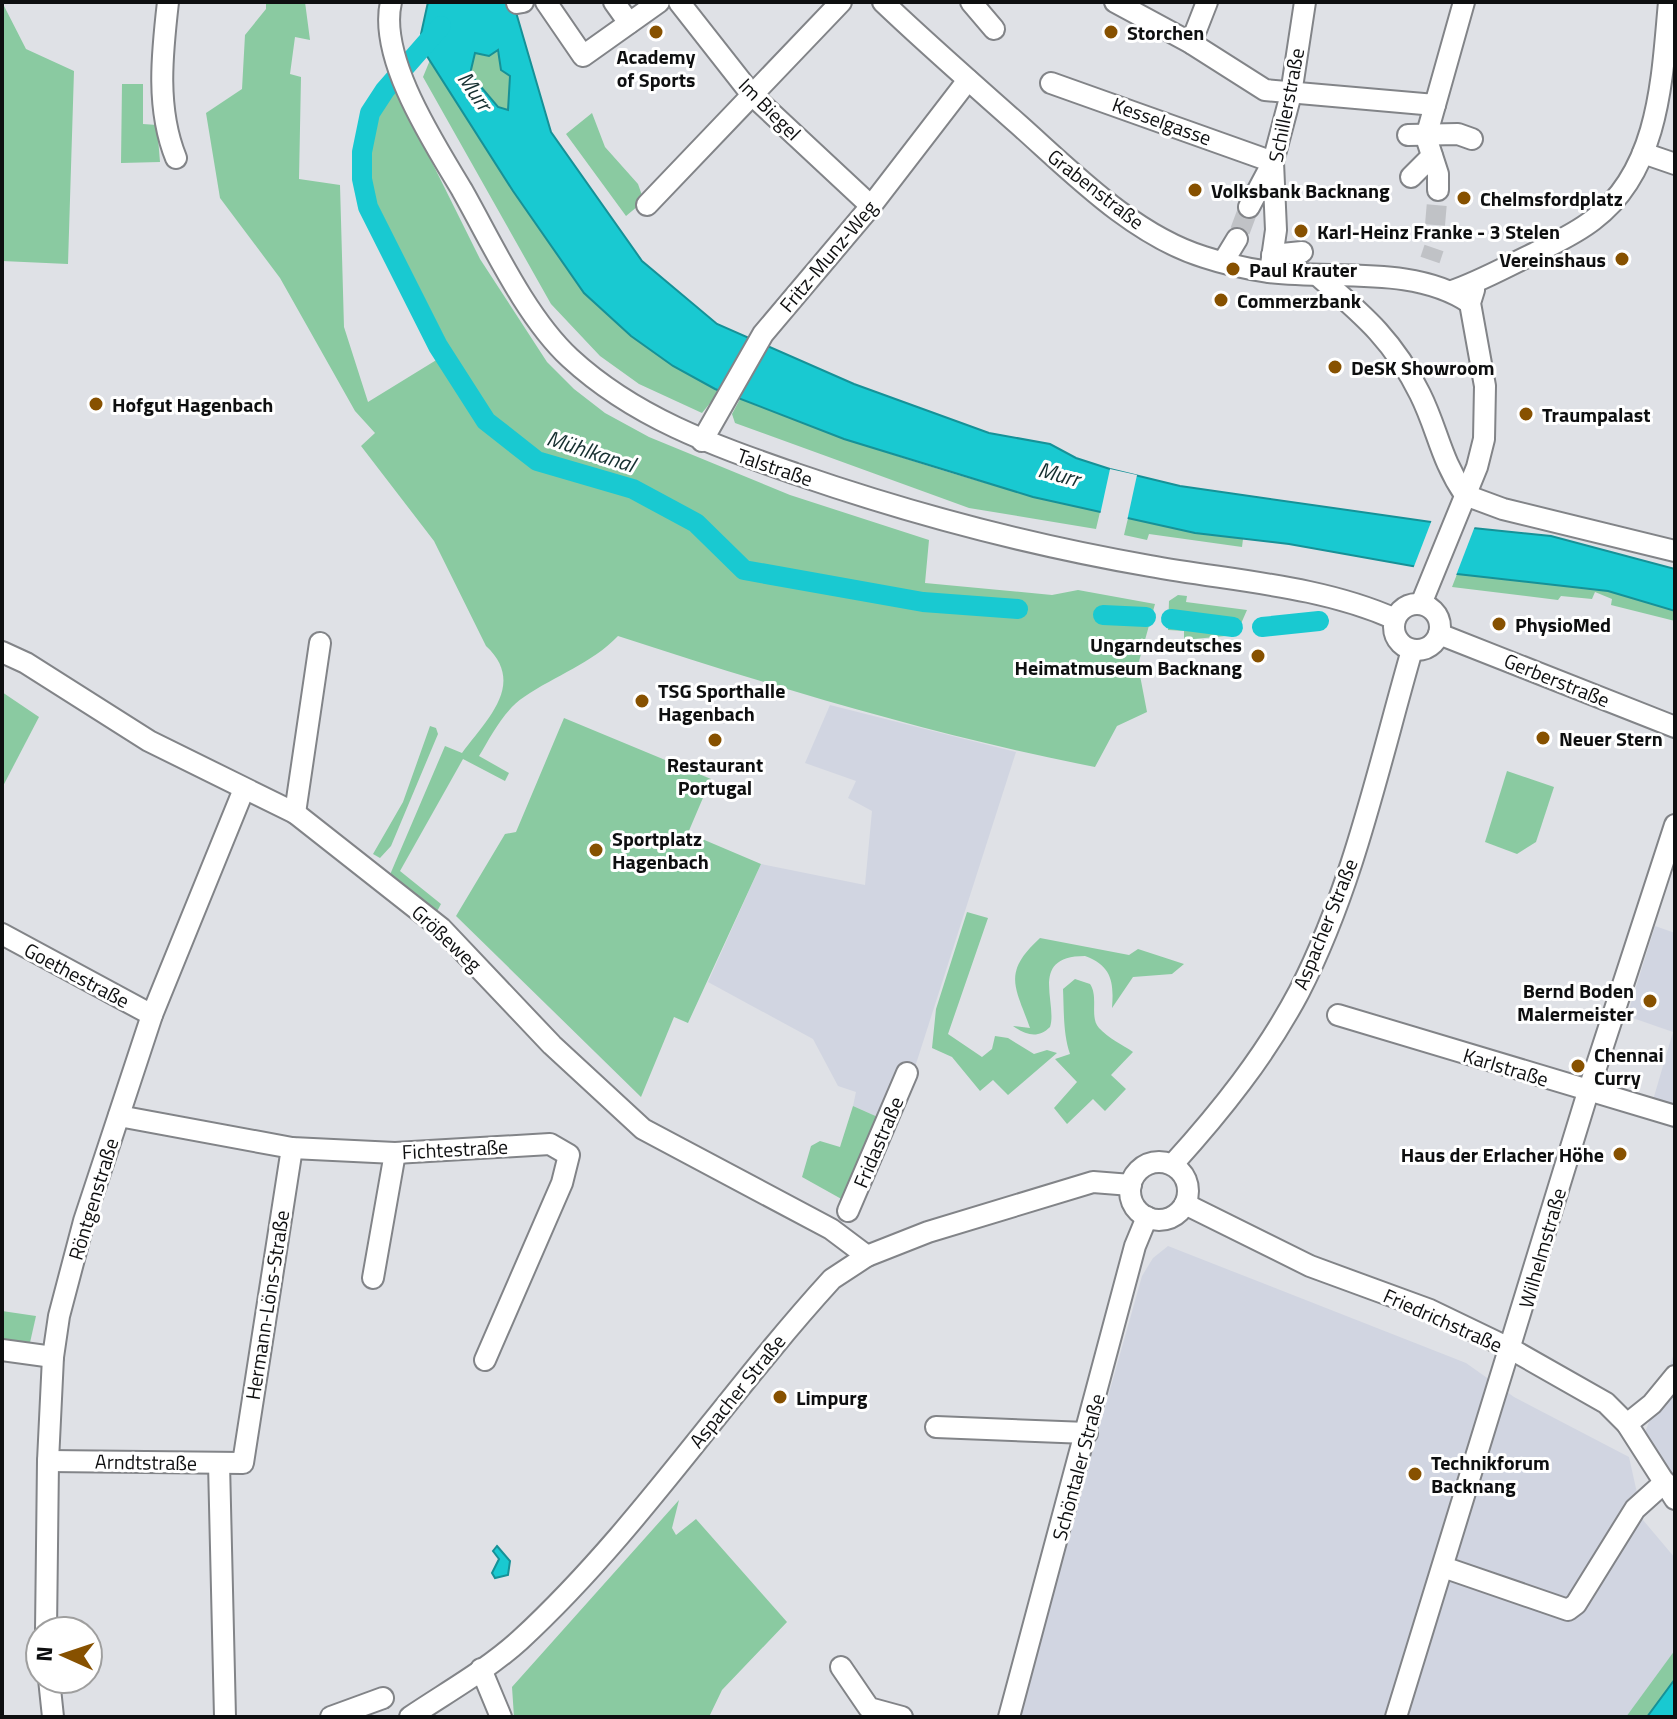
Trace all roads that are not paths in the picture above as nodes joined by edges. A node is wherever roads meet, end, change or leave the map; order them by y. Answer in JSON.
{"nodes":[{"id":1,"x":168,"y":2,"type":"edge"},
{"id":2,"x":391,"y":2,"type":"edge"},
{"id":3,"x":523,"y":2,"type":"edge"},
{"id":4,"x":614,"y":2,"type":"edge"},
{"id":5,"x":659,"y":2,"type":"edge"},
{"id":6,"x":679,"y":2,"type":"edge"},
{"id":7,"x":841,"y":2,"type":"edge"},
{"id":8,"x":883,"y":2,"type":"edge"},
{"id":9,"x":971,"y":2,"type":"edge"},
{"id":10,"x":1115,"y":2,"type":"edge"},
{"id":11,"x":1207,"y":2,"type":"edge"},
{"id":12,"x":1305,"y":2,"type":"edge"},
{"id":13,"x":1464,"y":2,"type":"edge"},
{"id":14,"x":1669,"y":2,"type":"edge"},
{"id":15,"x":517,"y":3,"type":"edge"},
{"id":16,"x":552,"y":4,"type":"edge"},
{"id":17,"x":629,"y":23,"type":"junction"},
{"id":18,"x":994,"y":29,"type":"dead end"},
{"id":19,"x":1191,"y":43,"type":"junction"},
{"id":20,"x":968,"y":80,"type":"junction"},
{"id":21,"x":1051,"y":83,"type":"dead end"},
{"id":22,"x":1291,"y":94,"type":"junction"},
{"id":23,"x":752,"y":95,"type":"junction"},
{"id":24,"x":1435,"y":105,"type":"junction"},
{"id":25,"x":1472,"y":139,"type":"dead end"},
{"id":26,"x":1643,"y":153,"type":"junction"},
{"id":27,"x":176,"y":158,"type":"dead end"},
{"id":28,"x":1273,"y":162,"type":"junction"},
{"id":29,"x":1675,"y":164,"type":"edge"},
{"id":30,"x":647,"y":205,"type":"dead end"},
{"id":31,"x":871,"y":206,"type":"junction"},
{"id":32,"x":1249,"y":207,"type":"tunnel mouth"},
{"id":33,"x":1237,"y":239,"type":"tunnel mouth"},
{"id":34,"x":1302,"y":252,"type":"dead end"},
{"id":35,"x":1223,"y":262,"type":"junction"},
{"id":36,"x":1271,"y":264,"type":"junction"},
{"id":37,"x":1317,"y":275,"type":"junction"},
{"id":38,"x":1477,"y":283,"type":"junction"},
{"id":39,"x":1452,"y":291,"type":"junction"},
{"id":40,"x":1470,"y":303,"type":"junction"},
{"id":41,"x":702,"y":441,"type":"junction"},
{"id":42,"x":1465,"y":495,"type":"junction"},
{"id":43,"x":1675,"y":551,"type":"edge"},
{"id":44,"x":1421,"y":604,"type":"junction"},
{"id":45,"x":1395,"y":619,"type":"junction"},
{"id":46,"x":1439,"y":634,"type":"junction"},
{"id":47,"x":320,"y":643,"type":"dead end"},
{"id":48,"x":1412,"y":650,"type":"junction"},
{"id":49,"x":2,"y":652,"type":"edge"},
{"id":50,"x":1675,"y":727,"type":"edge"},
{"id":51,"x":244,"y":789,"type":"junction"},
{"id":52,"x":295,"y":813,"type":"junction"},
{"id":53,"x":1675,"y":825,"type":"edge"},
{"id":54,"x":2,"y":934,"type":"edge"},
{"id":55,"x":152,"y":1015,"type":"junction"},
{"id":56,"x":1338,"y":1015,"type":"dead end"},
{"id":57,"x":907,"y":1073,"type":"dead end"},
{"id":58,"x":1588,"y":1092,"type":"junction"},
{"id":59,"x":119,"y":1116,"type":"junction"},
{"id":60,"x":1675,"y":1116,"type":"edge"},
{"id":61,"x":292,"y":1148,"type":"junction"},
{"id":62,"x":395,"y":1153,"type":"junction"},
{"id":63,"x":1173,"y":1164,"type":"junction"},
{"id":64,"x":1131,"y":1185,"type":"junction"},
{"id":65,"x":1185,"y":1204,"type":"junction"},
{"id":66,"x":848,"y":1211,"type":"dead end"},
{"id":67,"x":1147,"y":1217,"type":"junction"},
{"id":68,"x":867,"y":1256,"type":"junction"},
{"id":69,"x":373,"y":1278,"type":"dead end"},
{"id":70,"x":1511,"y":1349,"type":"junction"},
{"id":71,"x":2,"y":1350,"type":"edge"},
{"id":72,"x":53,"y":1357,"type":"junction"},
{"id":73,"x":485,"y":1360,"type":"dead end"},
{"id":74,"x":1675,"y":1376,"type":"edge"},
{"id":75,"x":1627,"y":1424,"type":"junction"},
{"id":76,"x":936,"y":1427,"type":"dead end"},
{"id":77,"x":1087,"y":1433,"type":"junction"},
{"id":78,"x":48,"y":1461,"type":"junction"},
{"id":79,"x":219,"y":1463,"type":"junction"},
{"id":80,"x":243,"y":1463,"type":"joint"},
{"id":81,"x":1670,"y":1490,"type":"edge"},
{"id":82,"x":1443,"y":1567,"type":"junction"},
{"id":83,"x":46,"y":1615,"type":"edge"},
{"id":84,"x":841,"y":1667,"type":"dead end"},
{"id":85,"x":481,"y":1669,"type":"junction"},
{"id":86,"x":51,"y":1695,"type":"edge"},
{"id":87,"x":383,"y":1698,"type":"dead end"},
{"id":88,"x":53,"y":1717,"type":"edge"},
{"id":89,"x":225,"y":1717,"type":"edge"},
{"id":90,"x":331,"y":1717,"type":"edge"},
{"id":91,"x":410,"y":1717,"type":"edge"},
{"id":92,"x":501,"y":1717,"type":"edge"},
{"id":93,"x":902,"y":1717,"type":"edge"},
{"id":94,"x":1009,"y":1717,"type":"edge"},
{"id":95,"x":1396,"y":1717,"type":"edge"}],
"edges":[{"from":1,"to":27,"type":"street"},
{"from":2,"to":41,"type":"street","name":"Talstraße"},
{"from":3,"to":15,"type":"street"},
{"from":4,"to":17,"type":"street"},
{"from":5,"to":17,"type":"street"},
{"from":6,"to":23,"type":"street","name":"Im Biegel"},
{"from":7,"to":23,"type":"street"},
{"from":8,"to":20,"type":"street","name":"Grabenstraße"},
{"from":9,"to":18,"type":"street"},
{"from":10,"to":19,"type":"street"},
{"from":11,"to":19,"type":"street"},
{"from":12,"to":22,"type":"street","name":"Schillerstraße"},
{"from":13,"to":24,"type":"street"},
{"from":14,"to":26,"type":"street"},
{"from":16,"to":17,"type":"street"},
{"from":19,"to":22,"type":"street"},
{"from":20,"to":31,"type":"street","name":"Fritz-Munz-Weg"},
{"from":20,"to":35,"type":"street","name":"Grabenstraße"},
{"from":21,"to":28,"type":"street","name":"Kesselgasse"},
{"from":22,"to":24,"type":"street"},
{"from":22,"to":28,"type":"street","name":"Schillerstraße"},
{"from":23,"to":30,"type":"street"},
{"from":23,"to":31,"type":"street","name":"Im Biegel"},
{"from":24,"to":25,"type":"street"},
{"from":26,"to":29,"type":"street"},
{"from":26,"to":38,"type":"street"},
{"from":28,"to":32,"type":"street"},
{"from":28,"to":36,"type":"street","name":"Schillerstraße"},
{"from":31,"to":41,"type":"street","name":"Fritz-Munz-Weg"},
{"from":33,"to":35,"type":"street"},
{"from":34,"to":36,"type":"street"},
{"from":35,"to":36,"type":"street","name":"Grabenstraße"},
{"from":36,"to":37,"type":"street","name":"Grabenstraße"},
{"from":37,"to":39,"type":"street","name":"Grabenstraße"},
{"from":37,"to":42,"type":"street"},
{"from":38,"to":39,"type":"street"},
{"from":38,"to":40,"type":"street"},
{"from":39,"to":40,"type":"street","name":"Grabenstraße"},
{"from":40,"to":42,"type":"street"},
{"from":41,"to":45,"type":"street","name":"Talstraße"},
{"from":42,"to":43,"type":"street"},
{"from":42,"to":44,"type":"street"},
{"from":44,"to":45,"type":"street"},
{"from":44,"to":46,"type":"street"},
{"from":45,"to":48,"type":"street"},
{"from":46,"to":48,"type":"street"},
{"from":46,"to":50,"type":"street","name":"Gerberstraße"},
{"from":47,"to":52,"type":"street"},
{"from":48,"to":63,"type":"street","name":"Aspacher Straße"},
{"from":49,"to":51,"type":"street","name":"Größeweg"},
{"from":51,"to":52,"type":"street","name":"Größeweg"},
{"from":51,"to":55,"type":"street","name":"Röntgenstraße"},
{"from":52,"to":68,"type":"street","name":"Größeweg"},
{"from":53,"to":58,"type":"street","name":"Wilhelmstraße"},
{"from":54,"to":55,"type":"street","name":"Goethestraße"},
{"from":55,"to":59,"type":"street","name":"Röntgenstraße"},
{"from":56,"to":58,"type":"street","name":"Karlstraße"},
{"from":57,"to":66,"type":"street","name":"Fridastraße"},
{"from":58,"to":60,"type":"street","name":"Karlstraße"},
{"from":58,"to":70,"type":"street","name":"Wilhelmstraße"},
{"from":59,"to":61,"type":"street","name":"Fichtestraße"},
{"from":59,"to":72,"type":"street","name":"Röntgenstraße"},
{"from":61,"to":62,"type":"street","name":"Fichtestraße"},
{"from":61,"to":80,"type":"street","name":"Hermann-Löns-Straße"},
{"from":62,"to":69,"type":"street"},
{"from":62,"to":73,"type":"street","name":"Fichtestraße"},
{"from":63,"to":64,"type":"street"},
{"from":63,"to":65,"type":"street"},
{"from":64,"to":67,"type":"street"},
{"from":64,"to":68,"type":"street","name":"Aspacher Straße"},
{"from":65,"to":67,"type":"street"},
{"from":65,"to":70,"type":"street","name":"Friedrichstraße"},
{"from":67,"to":77,"type":"street","name":"Schöntaler Straße"},
{"from":68,"to":85,"type":"street","name":"Aspacher Straße"},
{"from":70,"to":75,"type":"street","name":"Friedrichstraße"},
{"from":70,"to":82,"type":"street","name":"Wilhelmstraße"},
{"from":71,"to":72,"type":"street"},
{"from":72,"to":78,"type":"street","name":"Röntgenstraße"},
{"from":74,"to":75,"type":"street"},
{"from":75,"to":81,"type":"street","name":"Friedrichstraße"},
{"from":76,"to":77,"type":"street"},
{"from":77,"to":94,"type":"street","name":"Schöntaler Straße"},
{"from":78,"to":79,"type":"street","name":"Arndtstraße"},
{"from":78,"to":83,"type":"street","name":"Röntgenstraße"},
{"from":79,"to":80,"type":"street","name":"Arndtstraße"},
{"from":79,"to":89,"type":"street"},
{"from":81,"to":82,"type":"street"},
{"from":82,"to":95,"type":"street","name":"Wilhelmstraße"},
{"from":84,"to":93,"type":"street"},
{"from":85,"to":91,"type":"street","name":"Aspacher Straße"},
{"from":85,"to":92,"type":"street"},
{"from":86,"to":88,"type":"street"},
{"from":87,"to":90,"type":"street"}]}
